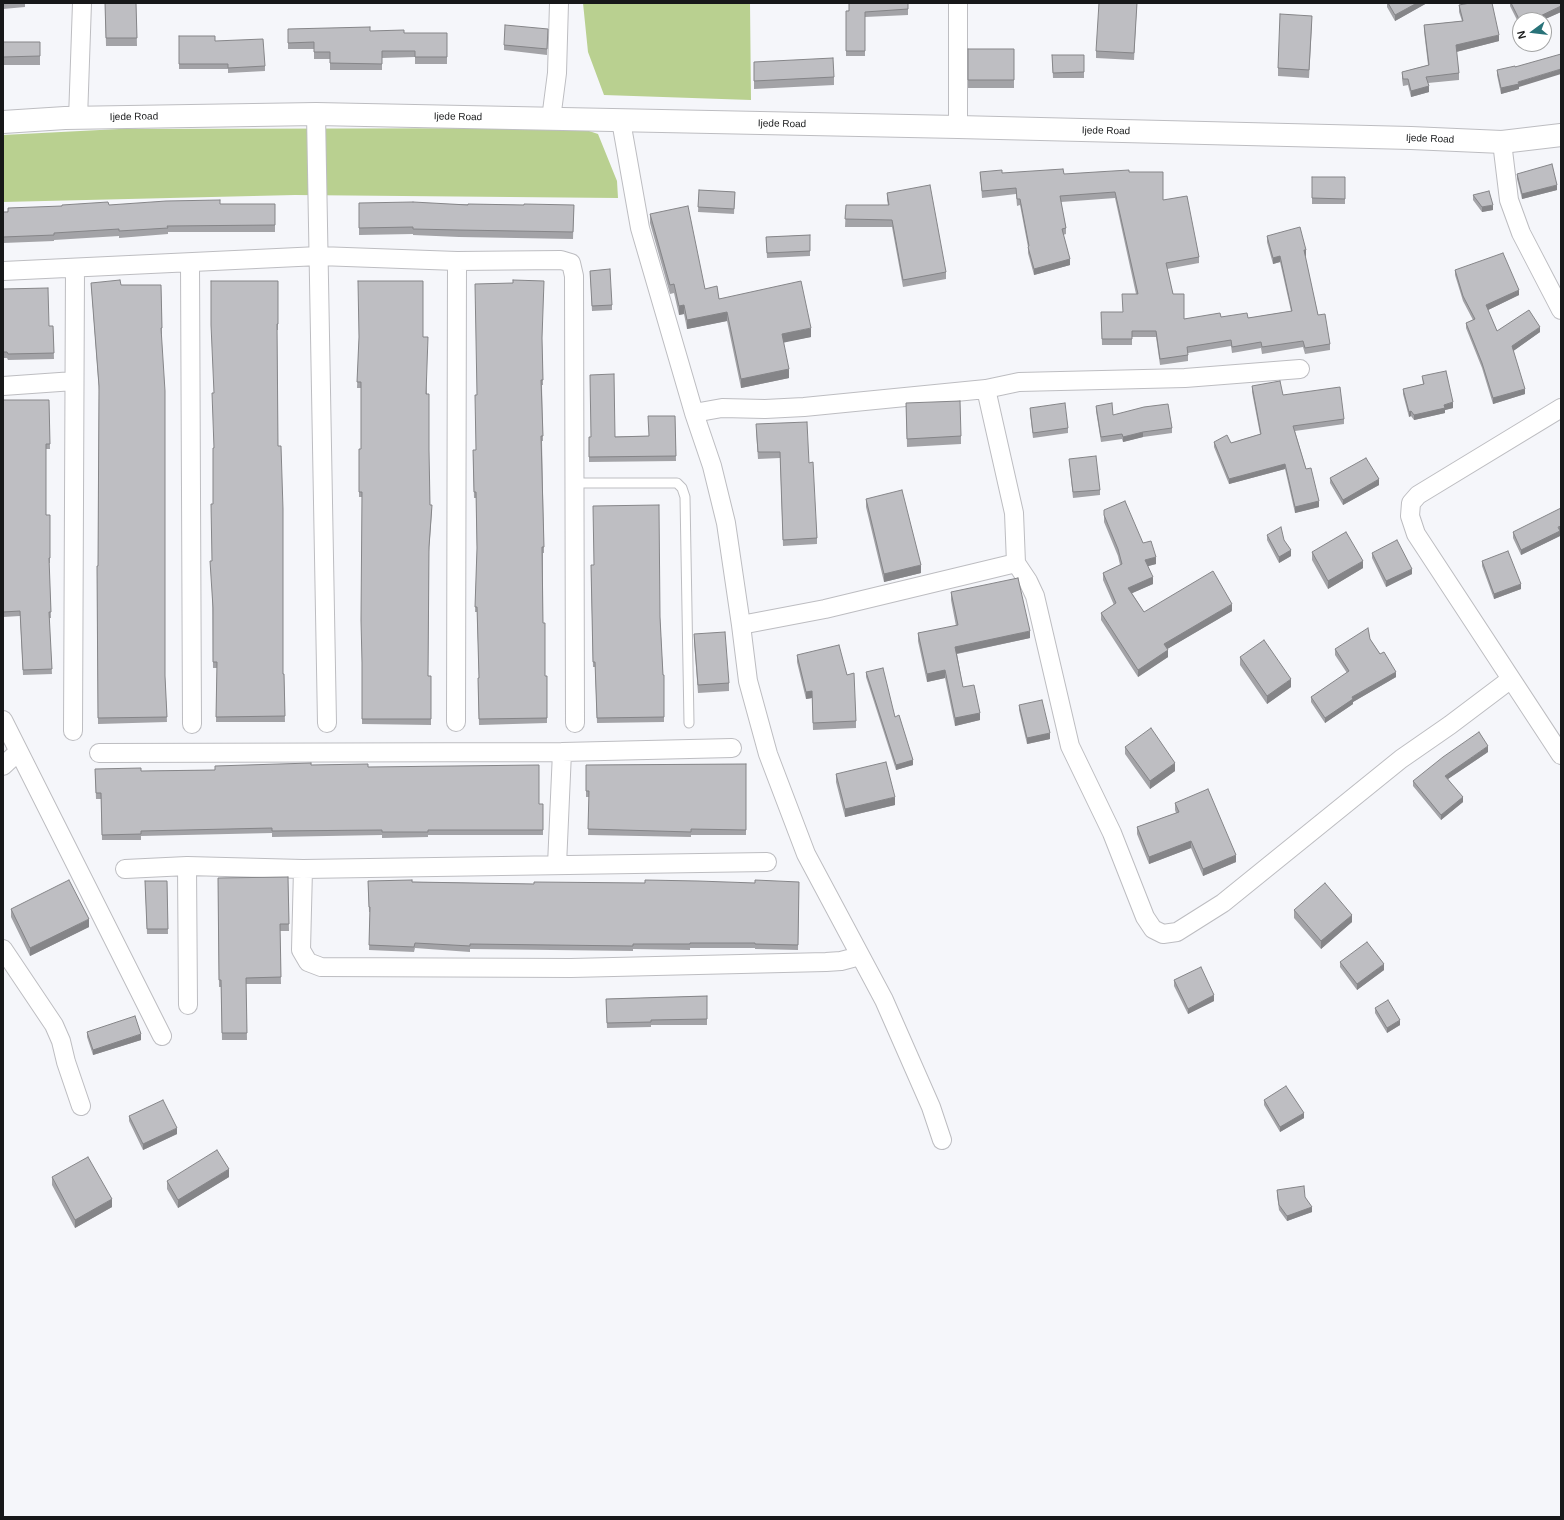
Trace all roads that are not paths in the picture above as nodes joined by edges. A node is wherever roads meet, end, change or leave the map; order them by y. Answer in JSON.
{"nodes":[{"id":1,"x":82,"y":3,"type":"edge"},
{"id":2,"x":559,"y":3,"type":"edge"},
{"id":3,"x":958,"y":3,"type":"edge"},
{"id":4,"x":316,"y":114,"type":"junction"},
{"id":5,"x":78,"y":119,"type":"junction"},
{"id":6,"x":551,"y":119,"type":"junction"},
{"id":7,"x":621,"y":121,"type":"junction"},
{"id":8,"x":3,"y":122,"type":"edge"},
{"id":9,"x":958,"y":127,"type":"junction"},
{"id":10,"x":1561,"y":135,"type":"edge"},
{"id":11,"x":1502,"y":142,"type":"junction"},
{"id":12,"x":319,"y":256,"type":"junction"},
{"id":13,"x":457,"y":261,"type":"junction"},
{"id":14,"x":190,"y":263,"type":"junction"},
{"id":15,"x":75,"y":269,"type":"junction"},
{"id":16,"x":3,"y":271,"type":"edge"},
{"id":17,"x":1561,"y":310,"type":"edge"},
{"id":18,"x":1300,"y":369,"type":"dead end"},
{"id":19,"x":74,"y":381,"type":"junction"},
{"id":20,"x":3,"y":386,"type":"edge"},
{"id":21,"x":986,"y":389,"type":"junction"},
{"id":22,"x":1561,"y":408,"type":"edge"},
{"id":23,"x":694,"y":412,"type":"junction"},
{"id":24,"x":574,"y":484,"type":"junction"},
{"id":25,"x":1016,"y":563,"type":"junction"},
{"id":26,"x":741,"y":625,"type":"junction"},
{"id":27,"x":1511,"y":679,"type":"junction"},
{"id":28,"x":3,"y":720,"type":"edge"},
{"id":29,"x":456,"y":722,"type":"dead end"},
{"id":30,"x":327,"y":723,"type":"dead end"},
{"id":31,"x":575,"y":723,"type":"dead end"},
{"id":32,"x":689,"y":723,"type":"dead end"},
{"id":33,"x":192,"y":724,"type":"dead end"},
{"id":34,"x":73,"y":731,"type":"dead end"},
{"id":35,"x":732,"y":748,"type":"dead end"},
{"id":36,"x":18,"y":752,"type":"junction"},
{"id":37,"x":562,"y":752,"type":"junction"},
{"id":38,"x":99,"y":753,"type":"dead end"},
{"id":39,"x":1561,"y":755,"type":"edge"},
{"id":40,"x":3,"y":766,"type":"edge"},
{"id":41,"x":767,"y":862,"type":"dead end"},
{"id":42,"x":558,"y":865,"type":"junction"},
{"id":43,"x":187,"y":866,"type":"junction"},
{"id":44,"x":125,"y":868,"type":"dead end"},
{"id":45,"x":303,"y":869,"type":"junction"},
{"id":46,"x":3,"y":949,"type":"edge"},
{"id":47,"x":860,"y":956,"type":"junction"},
{"id":48,"x":188,"y":1006,"type":"dead end"},
{"id":49,"x":162,"y":1036,"type":"dead end"},
{"id":50,"x":81,"y":1106,"type":"dead end"},
{"id":51,"x":942,"y":1140,"type":"dead end"}],
"edges":[{"from":1,"to":5,"type":"street"},
{"from":2,"to":6,"type":"street"},
{"from":3,"to":9,"type":"street"},
{"from":4,"to":5,"type":"main road","name":"Ijede Road"},
{"from":4,"to":6,"type":"main road","name":"Ijede Road"},
{"from":4,"to":12,"type":"street"},
{"from":5,"to":8,"type":"main road","name":"Ijede Road"},
{"from":6,"to":7,"type":"main road","name":"Ijede Road"},
{"from":7,"to":9,"type":"main road","name":"Ijede Road"},
{"from":7,"to":23,"type":"street"},
{"from":9,"to":11,"type":"main road","name":"Ijede Road"},
{"from":10,"to":11,"type":"main road","name":"Ijede Road"},
{"from":11,"to":17,"type":"street"},
{"from":12,"to":13,"type":"street"},
{"from":12,"to":14,"type":"street"},
{"from":12,"to":30,"type":"street"},
{"from":13,"to":24,"type":"street"},
{"from":13,"to":29,"type":"street"},
{"from":14,"to":15,"type":"street"},
{"from":14,"to":33,"type":"street"},
{"from":15,"to":16,"type":"street"},
{"from":15,"to":19,"type":"street"},
{"from":18,"to":21,"type":"street"},
{"from":19,"to":20,"type":"street"},
{"from":19,"to":34,"type":"street"},
{"from":21,"to":23,"type":"street"},
{"from":21,"to":25,"type":"street"},
{"from":22,"to":27,"type":"street"},
{"from":23,"to":26,"type":"street"},
{"from":24,"to":31,"type":"street"},
{"from":24,"to":32,"type":"lane"},
{"from":25,"to":26,"type":"street"},
{"from":25,"to":27,"type":"street"},
{"from":26,"to":47,"type":"street"},
{"from":27,"to":39,"type":"street"},
{"from":28,"to":36,"type":"street"},
{"from":35,"to":37,"type":"street"},
{"from":36,"to":40,"type":"street"},
{"from":36,"to":49,"type":"street"},
{"from":37,"to":38,"type":"street"},
{"from":37,"to":42,"type":"street"},
{"from":41,"to":42,"type":"street"},
{"from":42,"to":45,"type":"street"},
{"from":43,"to":44,"type":"street"},
{"from":43,"to":45,"type":"street"},
{"from":43,"to":48,"type":"street"},
{"from":45,"to":47,"type":"street"},
{"from":46,"to":50,"type":"street"},
{"from":47,"to":51,"type":"street"}]}
